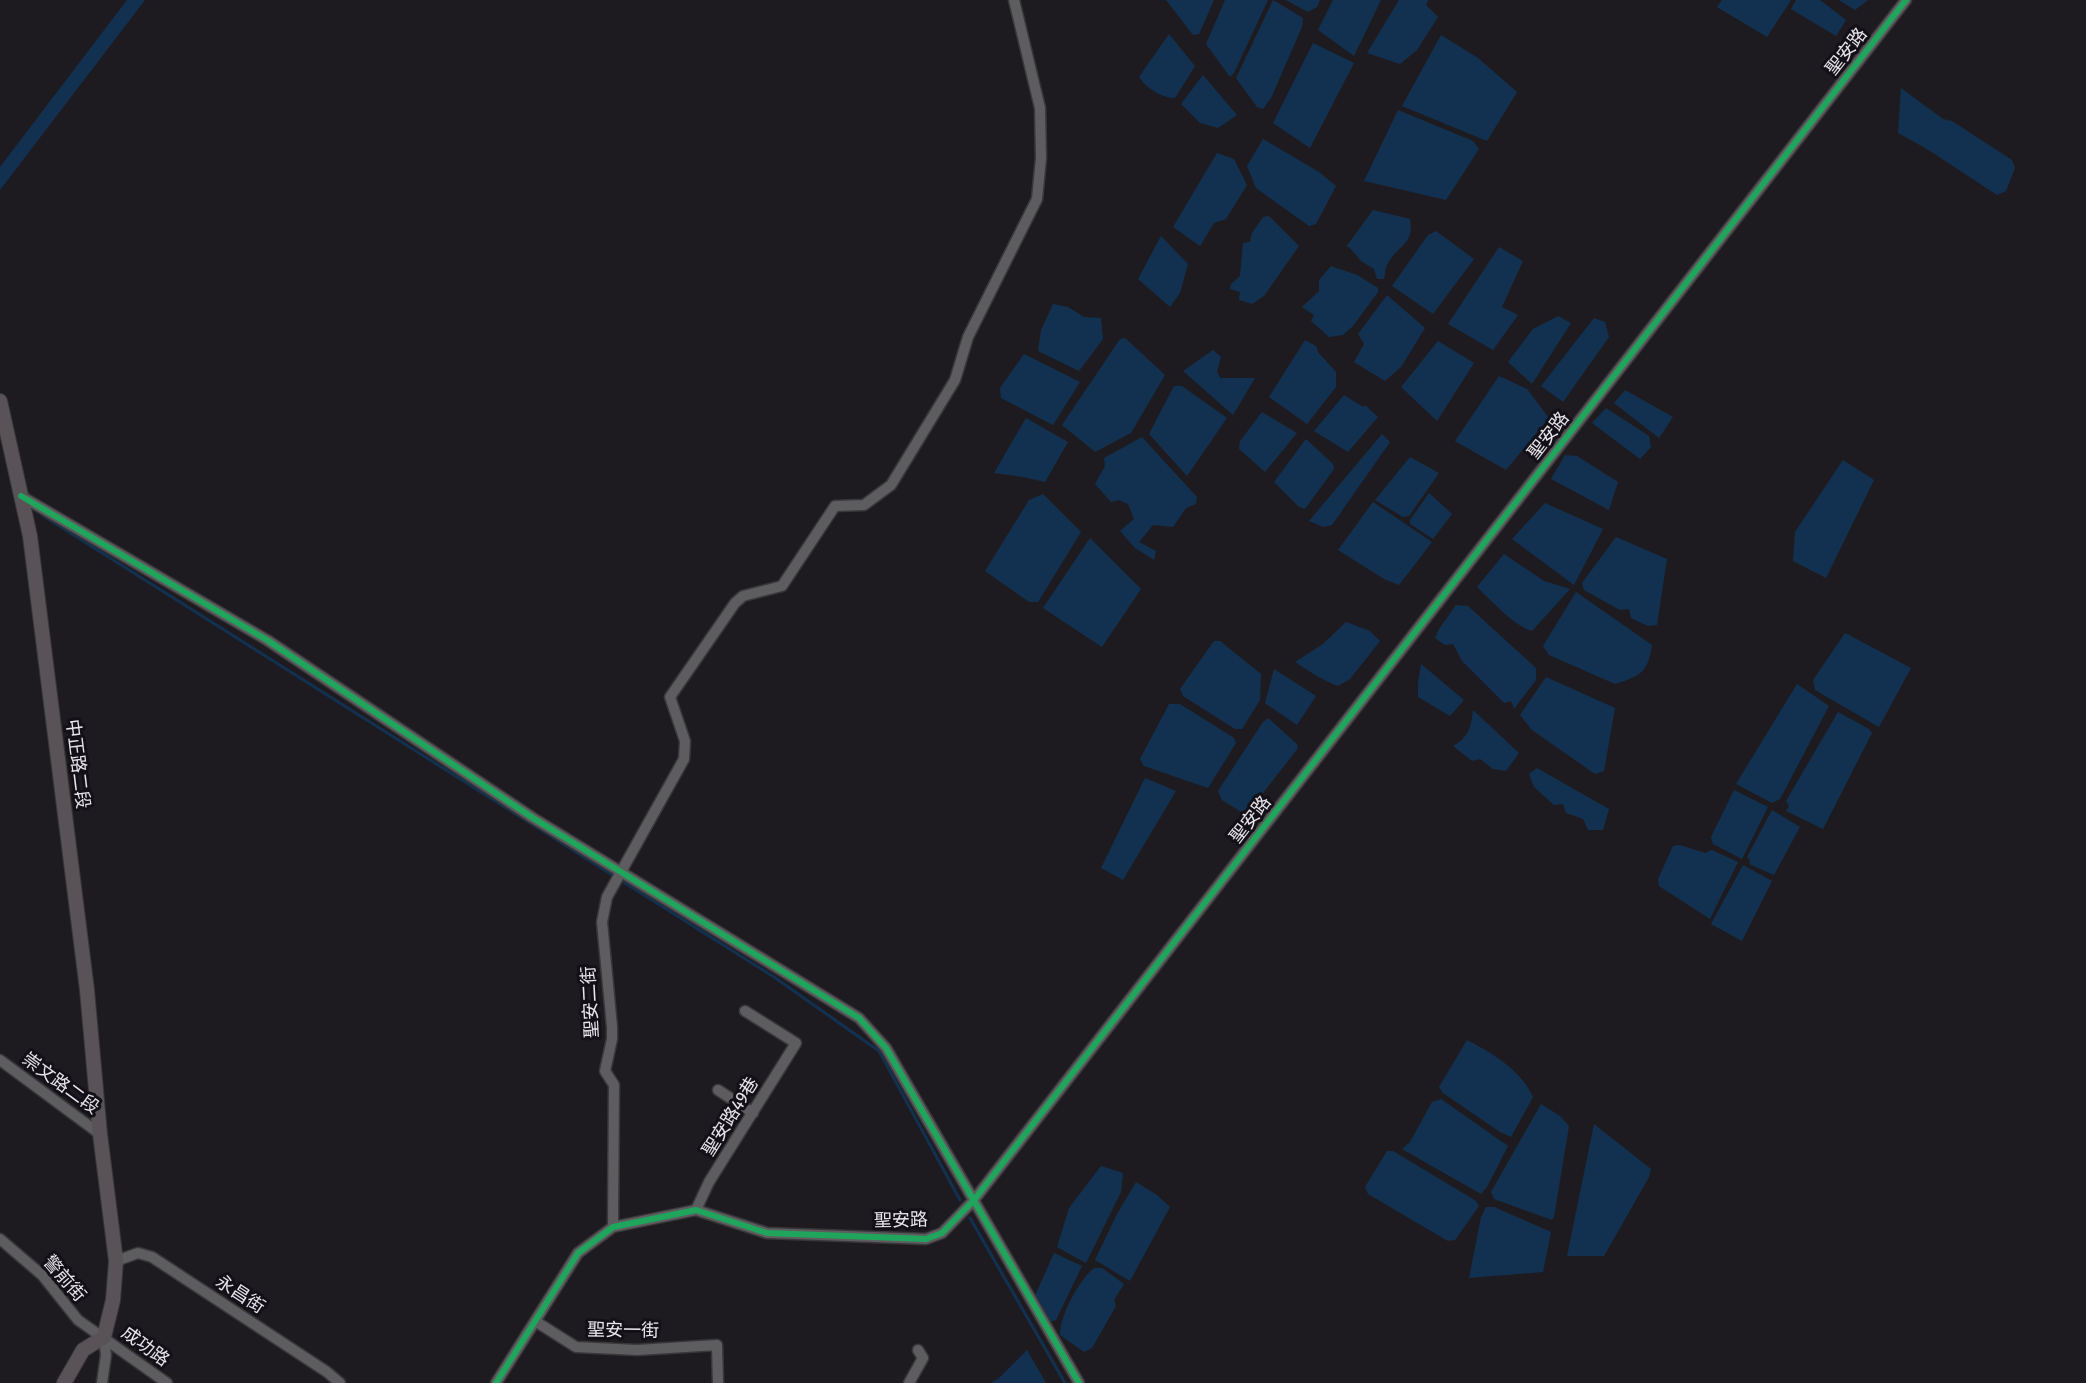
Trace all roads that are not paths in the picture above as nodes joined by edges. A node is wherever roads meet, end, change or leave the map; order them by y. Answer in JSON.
{"nodes":[{"id":1,"x":1014,"y":0,"type":"edge"},
{"id":2,"x":1906,"y":0,"type":"edge"},
{"id":3,"x":0,"y":401,"type":"edge"},
{"id":4,"x":21,"y":496,"type":"junction"},
{"id":5,"x":619,"y":876,"type":"junction"},
{"id":6,"x":745,"y":1011,"type":"dead end"},
{"id":7,"x":0,"y":1060,"type":"edge"},
{"id":8,"x":718,"y":1090,"type":"dead end"},
{"id":9,"x":753,"y":1113,"type":"junction"},
{"id":10,"x":100,"y":1134,"type":"junction"},
{"id":11,"x":974,"y":1200,"type":"junction"},
{"id":12,"x":696,"y":1210,"type":"junction"},
{"id":13,"x":613,"y":1227,"type":"junction"},
{"id":14,"x":0,"y":1239,"type":"edge"},
{"id":15,"x":116,"y":1261,"type":"junction"},
{"id":16,"x":535,"y":1321,"type":"junction"},
{"id":17,"x":104,"y":1337,"type":"junction"},
{"id":18,"x":918,"y":1350,"type":"dead end"},
{"id":19,"x":64,"y":1383,"type":"edge"},
{"id":20,"x":102,"y":1383,"type":"edge"},
{"id":21,"x":167,"y":1383,"type":"edge"},
{"id":22,"x":340,"y":1383,"type":"edge"},
{"id":23,"x":496,"y":1383,"type":"edge"},
{"id":24,"x":718,"y":1383,"type":"edge"},
{"id":25,"x":909,"y":1383,"type":"edge"},
{"id":26,"x":1079,"y":1383,"type":"edge"}],
"edges":[{"from":1,"to":5,"type":"street","name":"聖安二街"},
{"from":2,"to":11,"type":"street","name":"聖安路"},
{"from":3,"to":4,"type":"main road","name":"中正路二段"},
{"from":4,"to":5,"type":"street"},
{"from":4,"to":10,"type":"main road","name":"中正路二段"},
{"from":5,"to":11,"type":"street"},
{"from":5,"to":13,"type":"street","name":"聖安二街"},
{"from":6,"to":9,"type":"street","name":"聖安路49巷"},
{"from":7,"to":10,"type":"street","name":"崇文路二段"},
{"from":8,"to":9,"type":"street"},
{"from":9,"to":12,"type":"street","name":"聖安路49巷"},
{"from":10,"to":15,"type":"main road","name":"中正路二段"},
{"from":11,"to":12,"type":"street","name":"聖安路"},
{"from":11,"to":26,"type":"street"},
{"from":12,"to":13,"type":"street","name":"聖安路"},
{"from":13,"to":16,"type":"street","name":"聖安路"},
{"from":14,"to":17,"type":"street","name":"警前街"},
{"from":15,"to":17,"type":"main road","name":"中正路二段"},
{"from":15,"to":22,"type":"street","name":"永昌街"},
{"from":16,"to":23,"type":"street","name":"聖安路"},
{"from":16,"to":24,"type":"street","name":"聖安一街"},
{"from":17,"to":19,"type":"main road"},
{"from":17,"to":20,"type":"street"},
{"from":17,"to":21,"type":"street","name":"成功路"},
{"from":18,"to":25,"type":"street"}]}
